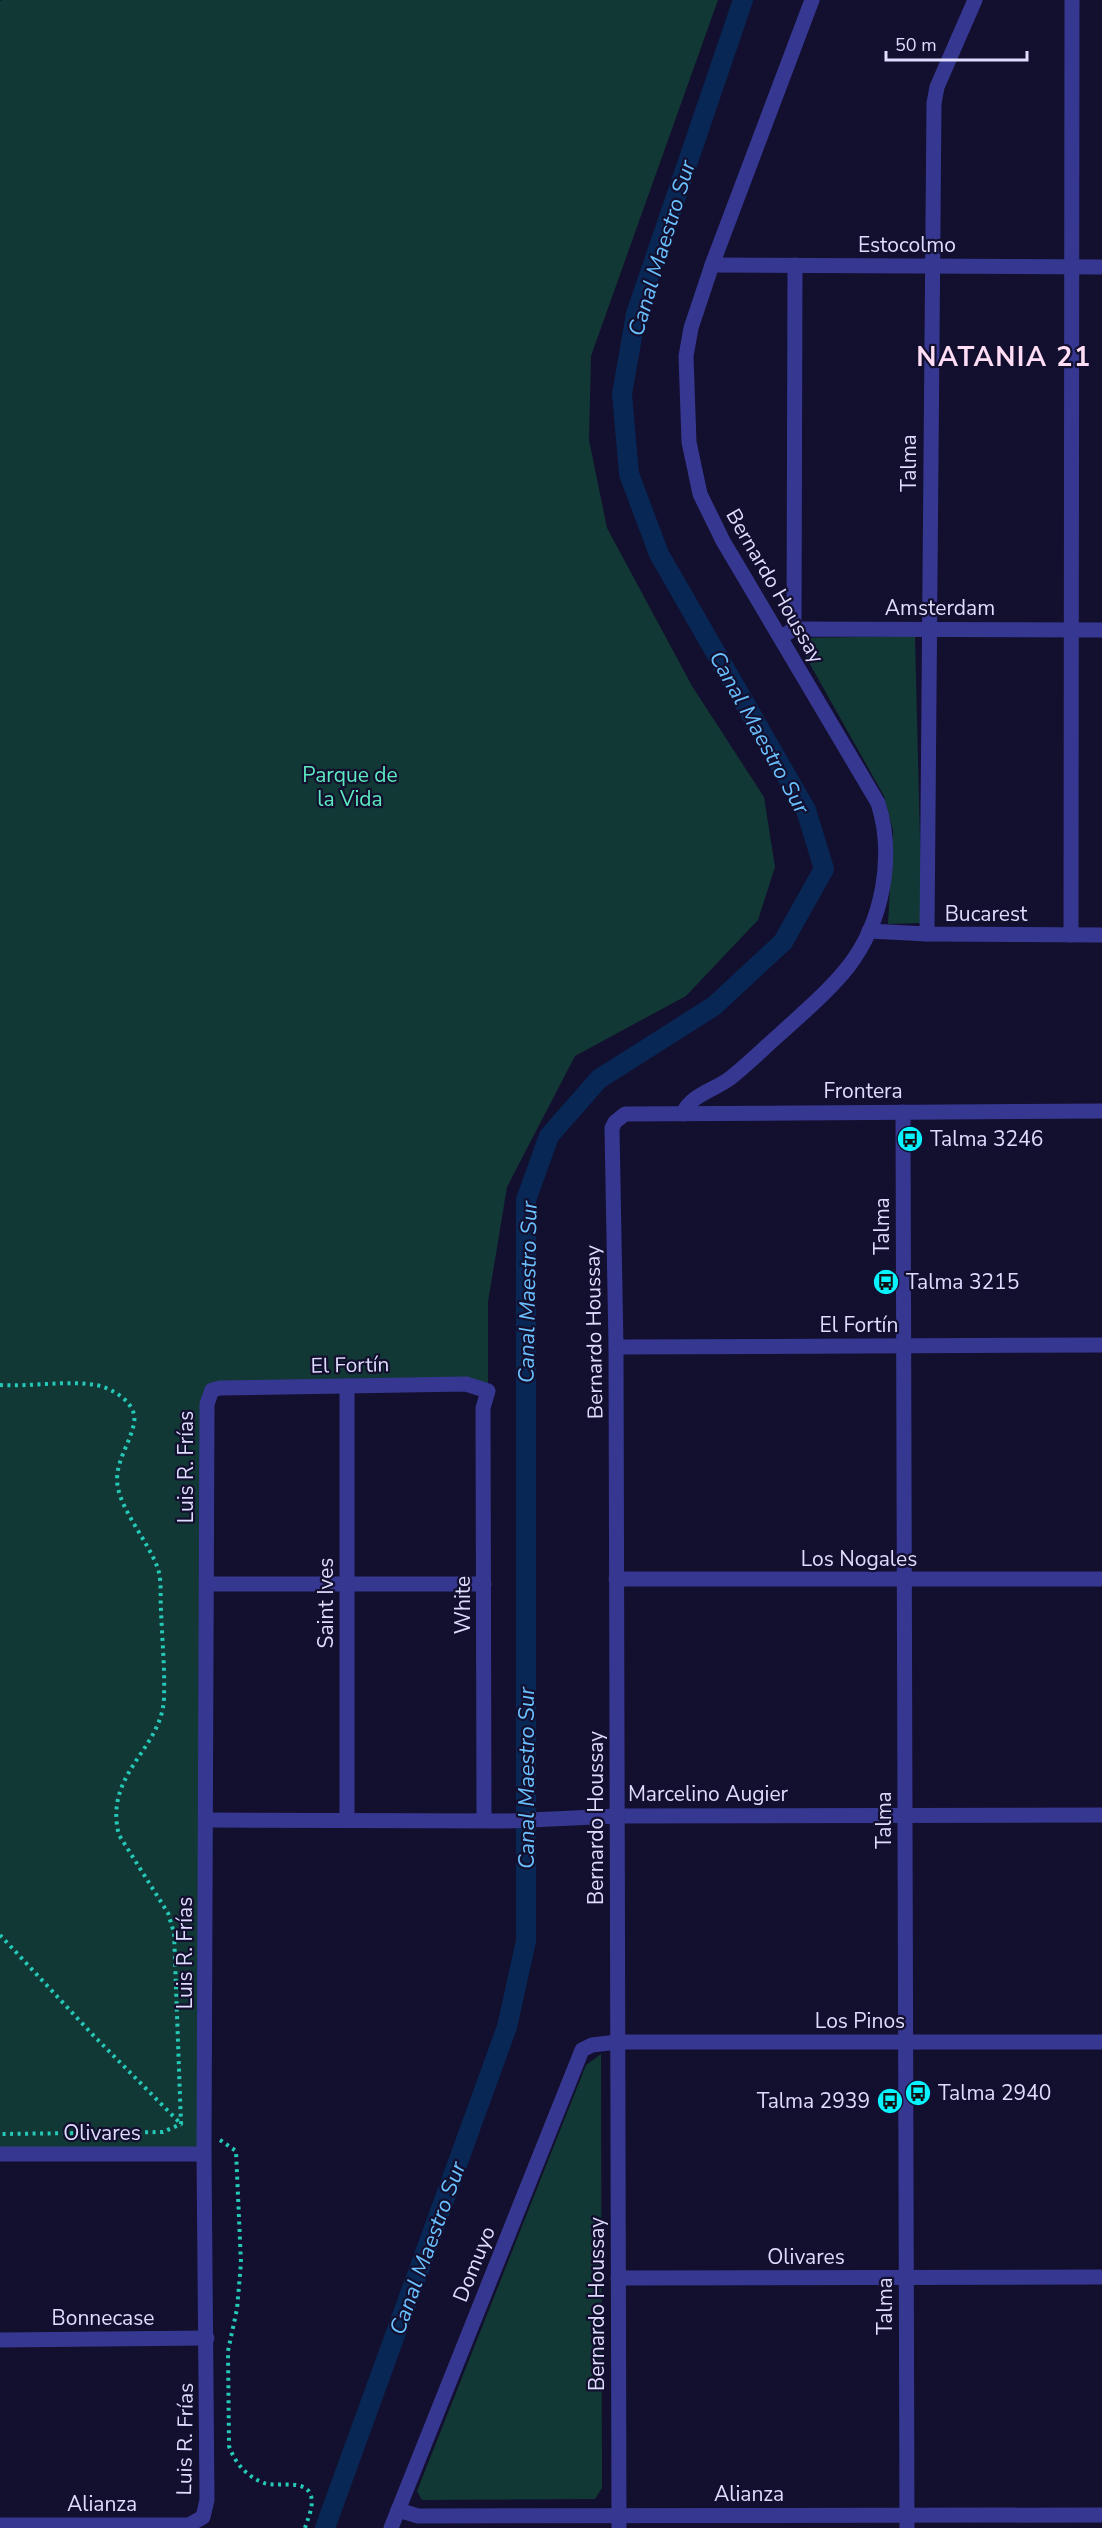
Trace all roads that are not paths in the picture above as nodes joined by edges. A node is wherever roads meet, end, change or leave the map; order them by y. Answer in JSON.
{"nodes":[{"id":1,"x":812,"y":0,"type":"edge"},
{"id":2,"x":975,"y":0,"type":"edge"},
{"id":3,"x":1072,"y":0,"type":"edge"},
{"id":4,"x":712,"y":265,"type":"junction"},
{"id":5,"x":795,"y":265,"type":"junction"},
{"id":6,"x":932,"y":266,"type":"junction"},
{"id":7,"x":1071,"y":267,"type":"junction"},
{"id":8,"x":1102,"y":267,"type":"edge"},
{"id":9,"x":794,"y":629,"type":"junction"},
{"id":10,"x":929,"y":629,"type":"junction"},
{"id":11,"x":1071,"y":630,"type":"junction"},
{"id":12,"x":1102,"y":630,"type":"edge"},
{"id":13,"x":780,"y":638,"type":"junction"},
{"id":14,"x":869,"y":931,"type":"junction"},
{"id":15,"x":927,"y":934,"type":"junction"},
{"id":16,"x":1071,"y":935,"type":"junction"},
{"id":17,"x":1102,"y":935,"type":"edge"},
{"id":18,"x":1102,"y":1111,"type":"edge"},
{"id":19,"x":903,"y":1112,"type":"junction"},
{"id":20,"x":683,"y":1113,"type":"junction"},
{"id":21,"x":625,"y":1114,"type":"joint"},
{"id":22,"x":1102,"y":1345,"type":"edge"},
{"id":23,"x":903,"y":1346,"type":"junction"},
{"id":24,"x":616,"y":1347,"type":"junction"},
{"id":25,"x":347,"y":1386,"type":"junction"},
{"id":26,"x":212,"y":1390,"type":"joint"},
{"id":27,"x":488,"y":1391,"type":"joint"},
{"id":28,"x":1102,"y":1578,"type":"edge"},
{"id":29,"x":616,"y":1579,"type":"junction"},
{"id":30,"x":903,"y":1580,"type":"junction"},
{"id":31,"x":207,"y":1584,"type":"junction"},
{"id":32,"x":347,"y":1584,"type":"junction"},
{"id":33,"x":484,"y":1584,"type":"junction"},
{"id":34,"x":905,"y":1815,"type":"junction"},
{"id":35,"x":1102,"y":1815,"type":"edge"},
{"id":36,"x":617,"y":1816,"type":"junction"},
{"id":37,"x":207,"y":1820,"type":"junction"},
{"id":38,"x":347,"y":1820,"type":"junction"},
{"id":39,"x":484,"y":1820,"type":"junction"},
{"id":40,"x":617,"y":2042,"type":"junction"},
{"id":41,"x":906,"y":2042,"type":"junction"},
{"id":42,"x":1102,"y":2042,"type":"edge"},
{"id":43,"x":0,"y":2154,"type":"edge"},
{"id":44,"x":204,"y":2154,"type":"junction"},
{"id":45,"x":906,"y":2277,"type":"junction"},
{"id":46,"x":1102,"y":2277,"type":"edge"},
{"id":47,"x":618,"y":2278,"type":"junction"},
{"id":48,"x":207,"y":2338,"type":"junction"},
{"id":49,"x":0,"y":2340,"type":"edge"},
{"id":50,"x":398,"y":2510,"type":"junction"},
{"id":51,"x":1102,"y":2515,"type":"edge"},
{"id":52,"x":202,"y":2517,"type":"joint"},
{"id":53,"x":418,"y":2522,"type":"edge"},
{"id":54,"x":618,"y":2522,"type":"edge"},
{"id":55,"x":907,"y":2522,"type":"edge"},
{"id":56,"x":0,"y":2525,"type":"edge"},
{"id":57,"x":391,"y":2528,"type":"edge"}],
"edges":[{"from":1,"to":4,"type":"street","name":"Bernardo Houssay"},
{"from":2,"to":6,"type":"street","name":"Talma"},
{"from":3,"to":7,"type":"street"},
{"from":4,"to":5,"type":"street","name":"Estocolmo"},
{"from":4,"to":13,"type":"street","name":"Bernardo Houssay"},
{"from":5,"to":6,"type":"street","name":"Estocolmo"},
{"from":5,"to":9,"type":"street"},
{"from":6,"to":7,"type":"street","name":"Estocolmo"},
{"from":6,"to":10,"type":"street","name":"Talma"},
{"from":7,"to":8,"type":"street","name":"Estocolmo"},
{"from":7,"to":11,"type":"street"},
{"from":9,"to":10,"type":"street","name":"Amsterdam"},
{"from":9,"to":13,"type":"street"},
{"from":10,"to":11,"type":"street","name":"Amsterdam"},
{"from":10,"to":15,"type":"street","name":"Talma"},
{"from":11,"to":12,"type":"street","name":"Amsterdam"},
{"from":11,"to":16,"type":"street"},
{"from":13,"to":14,"type":"street","name":"Bernardo Houssay"},
{"from":14,"to":15,"type":"street","name":"Bucarest"},
{"from":14,"to":20,"type":"street","name":"Bernardo Houssay"},
{"from":15,"to":16,"type":"street","name":"Bucarest"},
{"from":16,"to":17,"type":"street","name":"Bucarest"},
{"from":18,"to":19,"type":"street","name":"Frontera"},
{"from":19,"to":20,"type":"street","name":"Frontera"},
{"from":19,"to":23,"type":"street","name":"Talma"},
{"from":20,"to":21,"type":"street","name":"Frontera"},
{"from":21,"to":24,"type":"street","name":"Bernardo Houssay"},
{"from":22,"to":23,"type":"street","name":"El Fortín"},
{"from":23,"to":24,"type":"street","name":"El Fortín"},
{"from":23,"to":30,"type":"street","name":"Talma"},
{"from":24,"to":29,"type":"street","name":"Bernardo Houssay"},
{"from":25,"to":26,"type":"street","name":"El Fortín"},
{"from":25,"to":27,"type":"street","name":"El Fortín"},
{"from":25,"to":32,"type":"street","name":"Saint Ives"},
{"from":26,"to":31,"type":"street","name":"Luis R. Frías"},
{"from":27,"to":33,"type":"street","name":"White"},
{"from":28,"to":30,"type":"street","name":"Los Nogales"},
{"from":29,"to":30,"type":"street","name":"Los Nogales"},
{"from":29,"to":36,"type":"street","name":"Bernardo Houssay"},
{"from":30,"to":34,"type":"street","name":"Talma"},
{"from":31,"to":32,"type":"street"},
{"from":31,"to":37,"type":"street","name":"Luis R. Frías"},
{"from":32,"to":33,"type":"street"},
{"from":32,"to":38,"type":"street","name":"Saint Ives"},
{"from":33,"to":39,"type":"street","name":"White"},
{"from":34,"to":35,"type":"street","name":"Marcelino Augier"},
{"from":34,"to":36,"type":"street","name":"Marcelino Augier"},
{"from":34,"to":41,"type":"street","name":"Talma"},
{"from":36,"to":39,"type":"street","name":"Marcelino Augier"},
{"from":36,"to":40,"type":"street","name":"Bernardo Houssay"},
{"from":37,"to":38,"type":"street","name":"Marcelino Augier"},
{"from":37,"to":44,"type":"street","name":"Luis R. Frías"},
{"from":38,"to":39,"type":"street","name":"Marcelino Augier"},
{"from":40,"to":41,"type":"street","name":"Los Pinos"},
{"from":40,"to":47,"type":"street","name":"Bernardo Houssay"},
{"from":40,"to":50,"type":"street","name":"Domuyo"},
{"from":41,"to":42,"type":"street","name":"Los Pinos"},
{"from":41,"to":45,"type":"street","name":"Talma"},
{"from":43,"to":44,"type":"street","name":"Olivares"},
{"from":44,"to":48,"type":"street","name":"Luis R. Frías"},
{"from":45,"to":46,"type":"street","name":"Olivares"},
{"from":45,"to":47,"type":"street","name":"Olivares"},
{"from":45,"to":55,"type":"street","name":"Talma"},
{"from":47,"to":54,"type":"street","name":"Bernardo Houssay"},
{"from":48,"to":49,"type":"street","name":"Bonnecase"},
{"from":48,"to":52,"type":"street","name":"Luis R. Frías"},
{"from":50,"to":53,"type":"street","name":"Alianza"},
{"from":50,"to":57,"type":"street","name":"Domuyo"},
{"from":51,"to":55,"type":"street","name":"Alianza"},
{"from":52,"to":56,"type":"street","name":"Alianza"},
{"from":53,"to":54,"type":"street","name":"Alianza"},
{"from":54,"to":55,"type":"street","name":"Alianza"}]}
